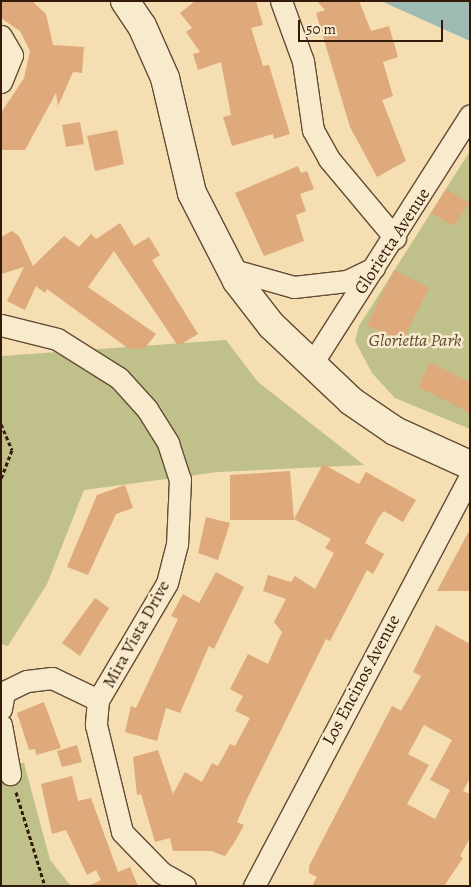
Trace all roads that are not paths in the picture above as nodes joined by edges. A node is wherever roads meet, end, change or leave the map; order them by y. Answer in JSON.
{"nodes":[{"id":1,"x":125,"y":1,"type":"edge"},
{"id":2,"x":281,"y":1,"type":"edge"},
{"id":3,"x":1,"y":36,"type":"edge"},
{"id":4,"x":1,"y":82,"type":"edge"},
{"id":5,"x":470,"y":115,"type":"edge"},
{"id":6,"x":394,"y":238,"type":"junction"},
{"id":7,"x":374,"y":268,"type":"junction"},
{"id":8,"x":230,"y":269,"type":"junction"},
{"id":9,"x":1,"y":324,"type":"edge"},
{"id":10,"x":312,"y":364,"type":"junction"},
{"id":11,"x":470,"y":465,"type":"edge"},
{"id":12,"x":470,"y":476,"type":"edge"},
{"id":13,"x":98,"y":700,"type":"junction"},
{"id":14,"x":1,"y":709,"type":"edge"},
{"id":15,"x":1,"y":725,"type":"edge"},
{"id":16,"x":10,"y":774,"type":"road end"},
{"id":17,"x":185,"y":886,"type":"edge"},
{"id":18,"x":254,"y":886,"type":"edge"}],
"edges":[{"from":1,"to":8,"type":"main road"},
{"from":2,"to":6,"type":"street"},
{"from":3,"to":4,"type":"street"},
{"from":5,"to":6,"type":"street","name":"Glorietta Avenue"},
{"from":6,"to":7,"type":"street","name":"Glorietta Avenue"},
{"from":7,"to":8,"type":"street"},
{"from":7,"to":10,"type":"street","name":"Glorietta Avenue"},
{"from":8,"to":10,"type":"main road"},
{"from":9,"to":13,"type":"street","name":"Mira Vista Drive"},
{"from":10,"to":11,"type":"main road"},
{"from":12,"to":18,"type":"street","name":"Los Encinos Avenue"},
{"from":13,"to":14,"type":"street"},
{"from":13,"to":17,"type":"street","name":"Mira Vista Drive"},
{"from":15,"to":16,"type":"street"}]}
